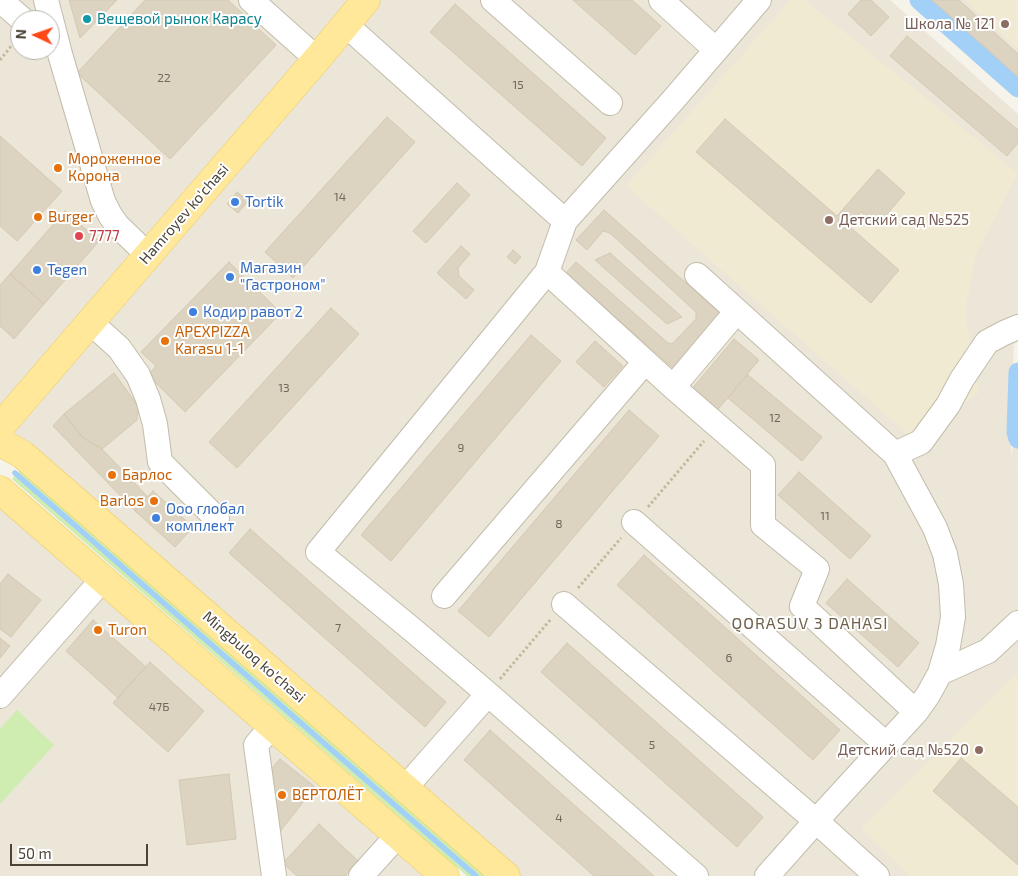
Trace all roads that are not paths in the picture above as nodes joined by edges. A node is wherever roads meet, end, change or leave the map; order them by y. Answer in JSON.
{"nodes":[{"id":1,"x":0,"y":0,"type":"edge"},
{"id":2,"x":251,"y":0,"type":"edge"},
{"id":3,"x":366,"y":0,"type":"edge"},
{"id":4,"x":493,"y":0,"type":"edge"},
{"id":5,"x":661,"y":0,"type":"edge"},
{"id":6,"x":749,"y":3,"type":"edge"},
{"id":7,"x":12,"y":10,"type":"edge"},
{"id":8,"x":346,"y":25,"type":"junction"},
{"id":9,"x":716,"y":50,"type":"junction"},
{"id":10,"x":317,"y":59,"type":"junction"},
{"id":11,"x":59,"y":60,"type":"edge"},
{"id":12,"x":610,"y":103,"type":"dead end"},
{"id":13,"x":564,"y":222,"type":"junction"},
{"id":14,"x":148,"y":255,"type":"junction"},
{"id":15,"x":547,"y":272,"type":"junction"},
{"id":16,"x":697,"y":275,"type":"dead end"},
{"id":17,"x":737,"y":311,"type":"junction"},
{"id":18,"x":90,"y":322,"type":"junction"},
{"id":19,"x":1011,"y":330,"type":"edge"},
{"id":20,"x":645,"y":362,"type":"junction"},
{"id":21,"x":673,"y":387,"type":"junction"},
{"id":22,"x":0,"y":427,"type":"edge"},
{"id":23,"x":0,"y":442,"type":"edge"},
{"id":24,"x":895,"y":454,"type":"junction"},
{"id":25,"x":0,"y":490,"type":"edge"},
{"id":26,"x":217,"y":518,"type":"dead end"},
{"id":27,"x":634,"y":522,"type":"road end"},
{"id":28,"x":103,"y":579,"type":"junction"},
{"id":29,"x":444,"y":596,"type":"dead end"},
{"id":30,"x":564,"y":604,"type":"road end"},
{"id":31,"x":1018,"y":622,"type":"edge"},
{"id":32,"x":940,"y":673,"type":"junction"},
{"id":33,"x":488,"y":694,"type":"junction"},
{"id":34,"x":0,"y":696,"type":"edge"},
{"id":35,"x":916,"y":712,"type":"junction"},
{"id":36,"x":272,"y":726,"type":"junction"},
{"id":37,"x":887,"y":744,"type":"junction"},
{"id":38,"x":405,"y":788,"type":"junction"},
{"id":39,"x":816,"y":821,"type":"junction"},
{"id":40,"x":398,"y":835,"type":"junction"},
{"id":41,"x":274,"y":876,"type":"edge"},
{"id":42,"x":361,"y":876,"type":"edge"},
{"id":43,"x":445,"y":876,"type":"edge"},
{"id":44,"x":506,"y":876,"type":"edge"},
{"id":45,"x":696,"y":876,"type":"edge"},
{"id":46,"x":768,"y":876,"type":"edge"},
{"id":47,"x":877,"y":876,"type":"edge"}],
"edges":[{"from":1,"to":7,"type":"street"},
{"from":2,"to":10,"type":"street"},
{"from":3,"to":8,"type":"main road","name":"Hamroyev ko'chasi"},
{"from":4,"to":12,"type":"street"},
{"from":5,"to":9,"type":"street"},
{"from":6,"to":9,"type":"street"},
{"from":8,"to":10,"type":"main road","name":"Hamroyev ko'chasi"},
{"from":8,"to":13,"type":"street"},
{"from":9,"to":13,"type":"street"},
{"from":10,"to":14,"type":"main road","name":"Hamroyev ko'chasi"},
{"from":11,"to":14,"type":"street"},
{"from":13,"to":15,"type":"street"},
{"from":14,"to":18,"type":"main road","name":"Hamroyev ko'chasi"},
{"from":15,"to":20,"type":"street"},
{"from":15,"to":33,"type":"street"},
{"from":16,"to":17,"type":"street"},
{"from":17,"to":21,"type":"street"},
{"from":17,"to":24,"type":"street"},
{"from":18,"to":22,"type":"main road","name":"Hamroyev ko'chasi"},
{"from":18,"to":26,"type":"street"},
{"from":19,"to":24,"type":"street"},
{"from":20,"to":21,"type":"street"},
{"from":20,"to":29,"type":"street"},
{"from":21,"to":35,"type":"street"},
{"from":23,"to":38,"type":"main road","name":"Mingbuloq ko'chasi"},
{"from":24,"to":32,"type":"street"},
{"from":25,"to":28,"type":"main road"},
{"from":27,"to":37,"type":"street"},
{"from":28,"to":34,"type":"street"},
{"from":28,"to":36,"type":"main road"},
{"from":30,"to":39,"type":"street"},
{"from":31,"to":32,"type":"street"},
{"from":32,"to":35,"type":"street"},
{"from":33,"to":38,"type":"street"},
{"from":33,"to":45,"type":"street"},
{"from":35,"to":37,"type":"street"},
{"from":36,"to":40,"type":"main road"},
{"from":36,"to":41,"type":"street"},
{"from":37,"to":39,"type":"street"},
{"from":38,"to":44,"type":"main road","name":"Mingbuloq ko'chasi"},
{"from":39,"to":46,"type":"street"},
{"from":39,"to":47,"type":"street"},
{"from":40,"to":42,"type":"street"},
{"from":40,"to":43,"type":"main road"}]}
